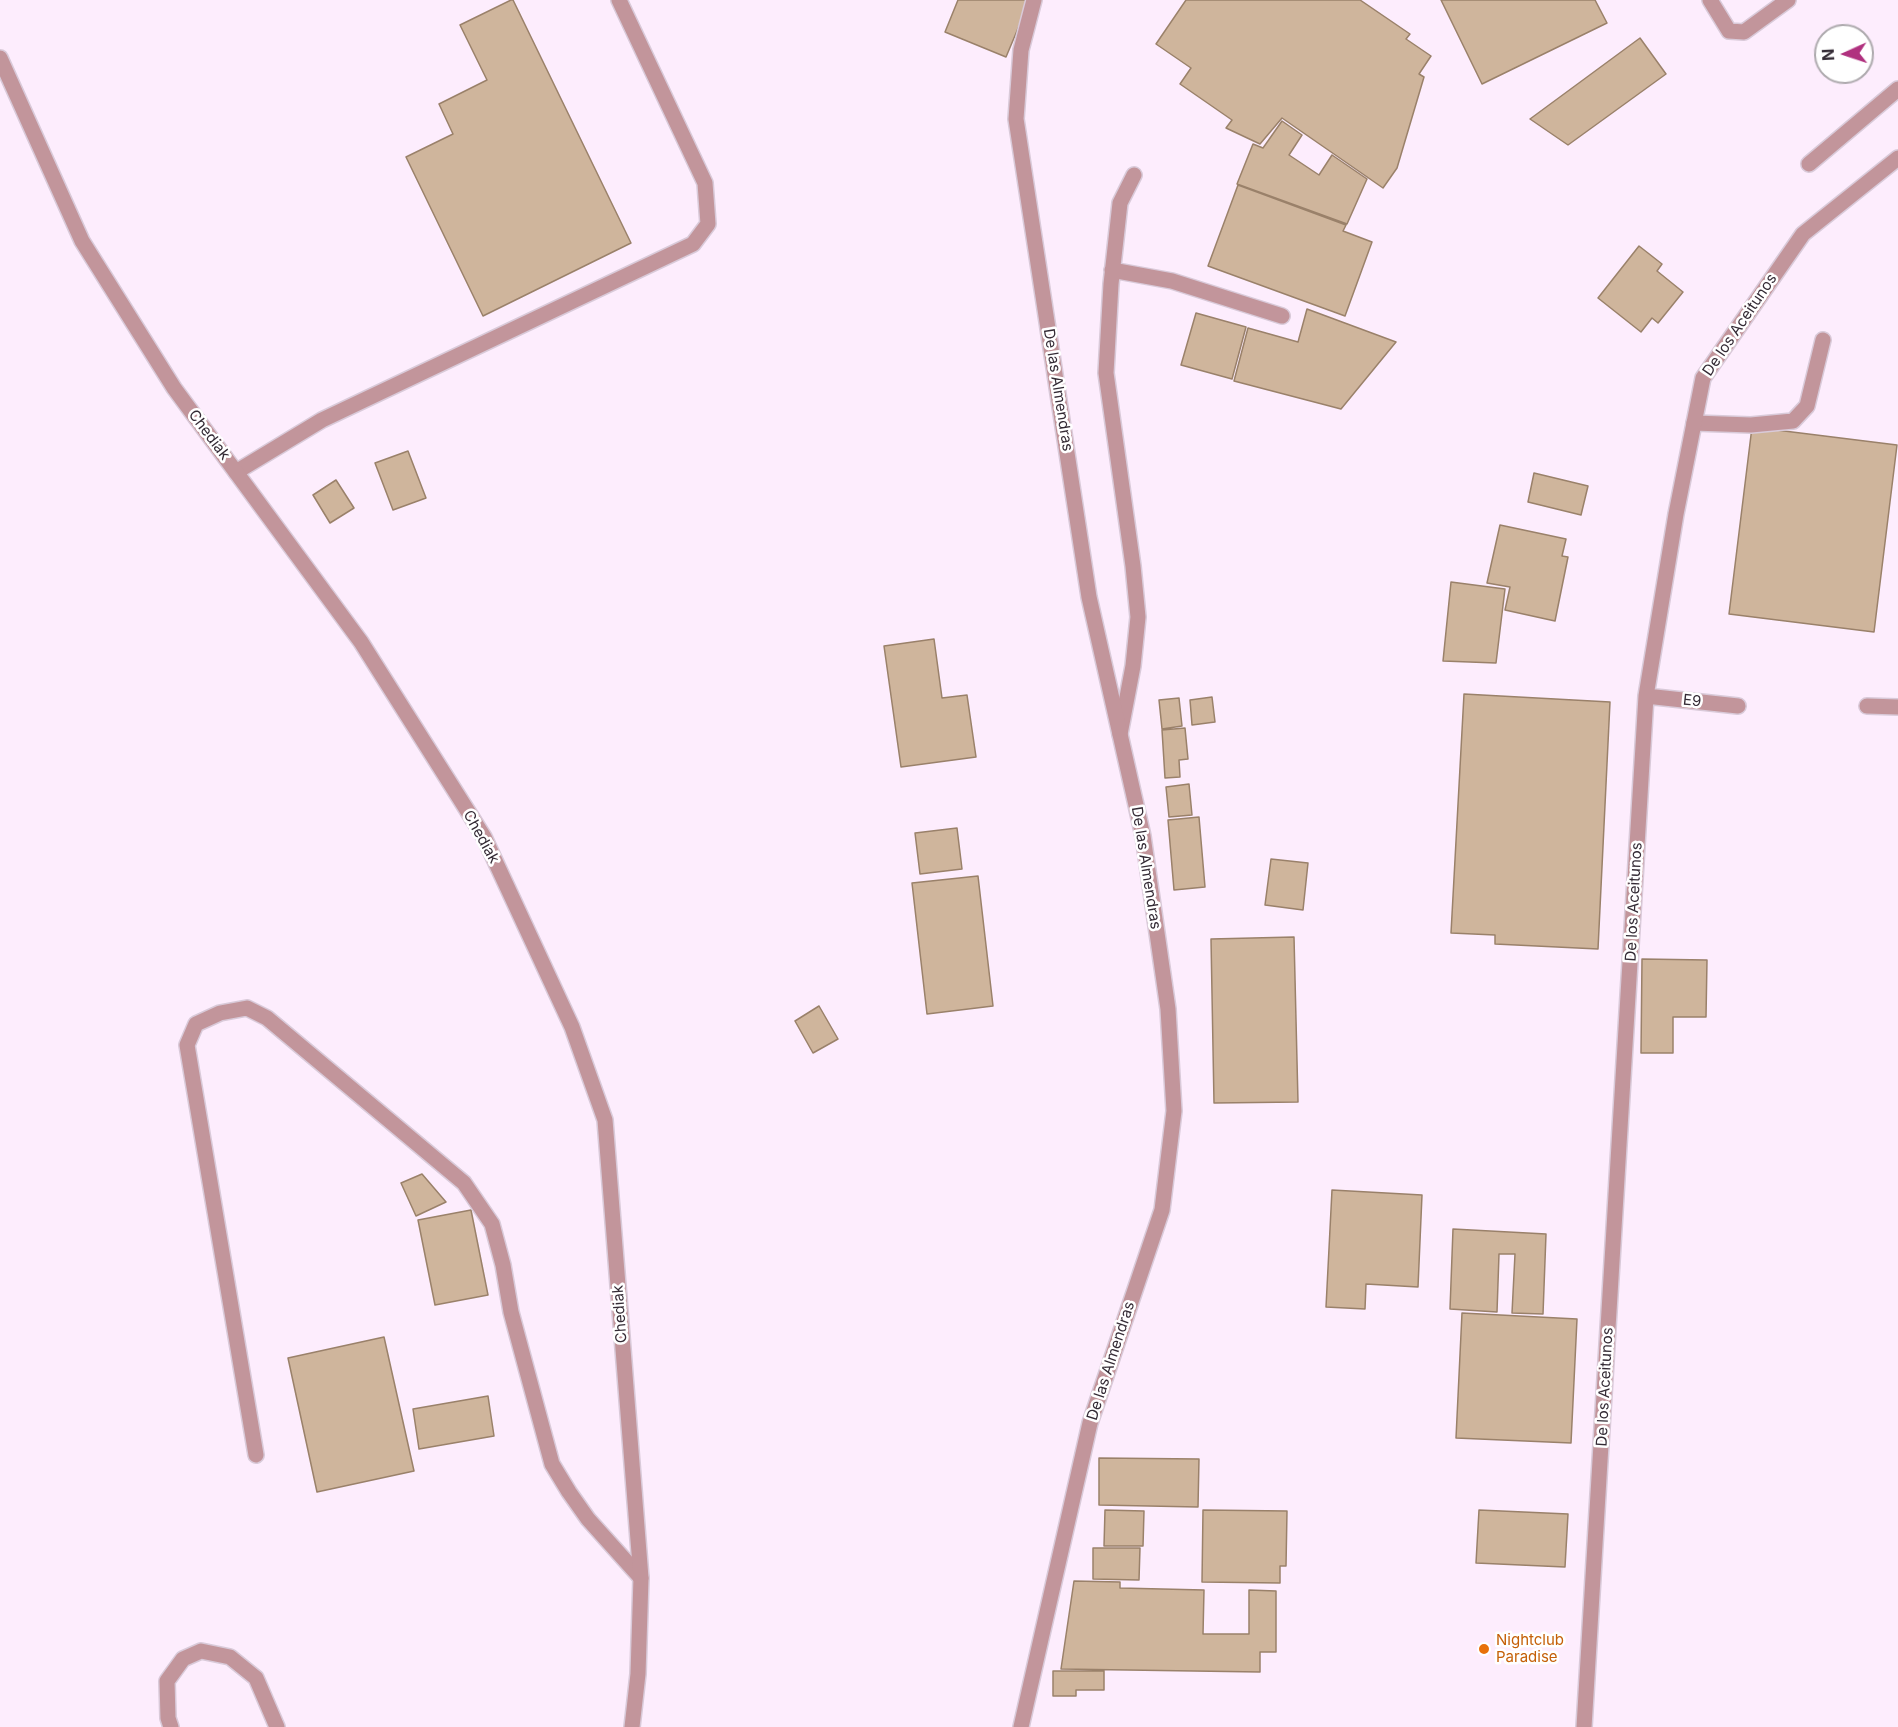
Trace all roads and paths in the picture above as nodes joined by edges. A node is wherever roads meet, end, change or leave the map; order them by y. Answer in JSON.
{"nodes":[{"id":1,"x":619,"y":0,"type":"edge"},
{"id":2,"x":1034,"y":0,"type":"edge"},
{"id":3,"x":1710,"y":0,"type":"edge"},
{"id":4,"x":1788,"y":0,"type":"edge"},
{"id":5,"x":0,"y":58,"type":"edge"},
{"id":6,"x":1898,"y":89,"type":"edge"},
{"id":7,"x":1898,"y":158,"type":"edge"},
{"id":8,"x":1809,"y":164,"type":"dead end"},
{"id":9,"x":1134,"y":175,"type":"dead end"},
{"id":10,"x":1112,"y":270,"type":"junction"},
{"id":11,"x":1282,"y":316,"type":"dead end"},
{"id":12,"x":1823,"y":340,"type":"dead end"},
{"id":13,"x":1694,"y":423,"type":"junction"},
{"id":14,"x":236,"y":472,"type":"junction"},
{"id":15,"x":1646,"y":696,"type":"junction"},
{"id":16,"x":1738,"y":705,"type":"dead end"},
{"id":17,"x":1867,"y":706,"type":"dead end"},
{"id":18,"x":1898,"y":707,"type":"edge"},
{"id":19,"x":1120,"y":734,"type":"junction"},
{"id":20,"x":256,"y":1455,"type":"dead end"},
{"id":21,"x":641,"y":1578,"type":"junction"},
{"id":22,"x":171,"y":1727,"type":"edge"},
{"id":23,"x":277,"y":1727,"type":"edge"},
{"id":24,"x":632,"y":1727,"type":"edge"},
{"id":25,"x":1021,"y":1727,"type":"edge"},
{"id":26,"x":1584,"y":1727,"type":"edge"}],
"edges":[{"from":1,"to":14,"type":"street"},
{"from":2,"to":19,"type":"street","name":"De las Almendras"},
{"from":3,"to":4,"type":"street"},
{"from":5,"to":14,"type":"street","name":"Chediak"},
{"from":6,"to":8,"type":"street"},
{"from":7,"to":13,"type":"street","name":"De los Aceitunos"},
{"from":9,"to":10,"type":"street"},
{"from":10,"to":11,"type":"street"},
{"from":10,"to":19,"type":"street"},
{"from":12,"to":13,"type":"street"},
{"from":13,"to":15,"type":"street","name":"De los Aceitunos"},
{"from":14,"to":21,"type":"street","name":"Chediak"},
{"from":15,"to":16,"type":"street","name":"E9"},
{"from":15,"to":26,"type":"street","name":"De los Aceitunos"},
{"from":17,"to":18,"type":"street"},
{"from":19,"to":25,"type":"street","name":"De las Almendras"},
{"from":20,"to":21,"type":"street"},
{"from":21,"to":24,"type":"street","name":"Chediak"},
{"from":22,"to":23,"type":"street"}]}
